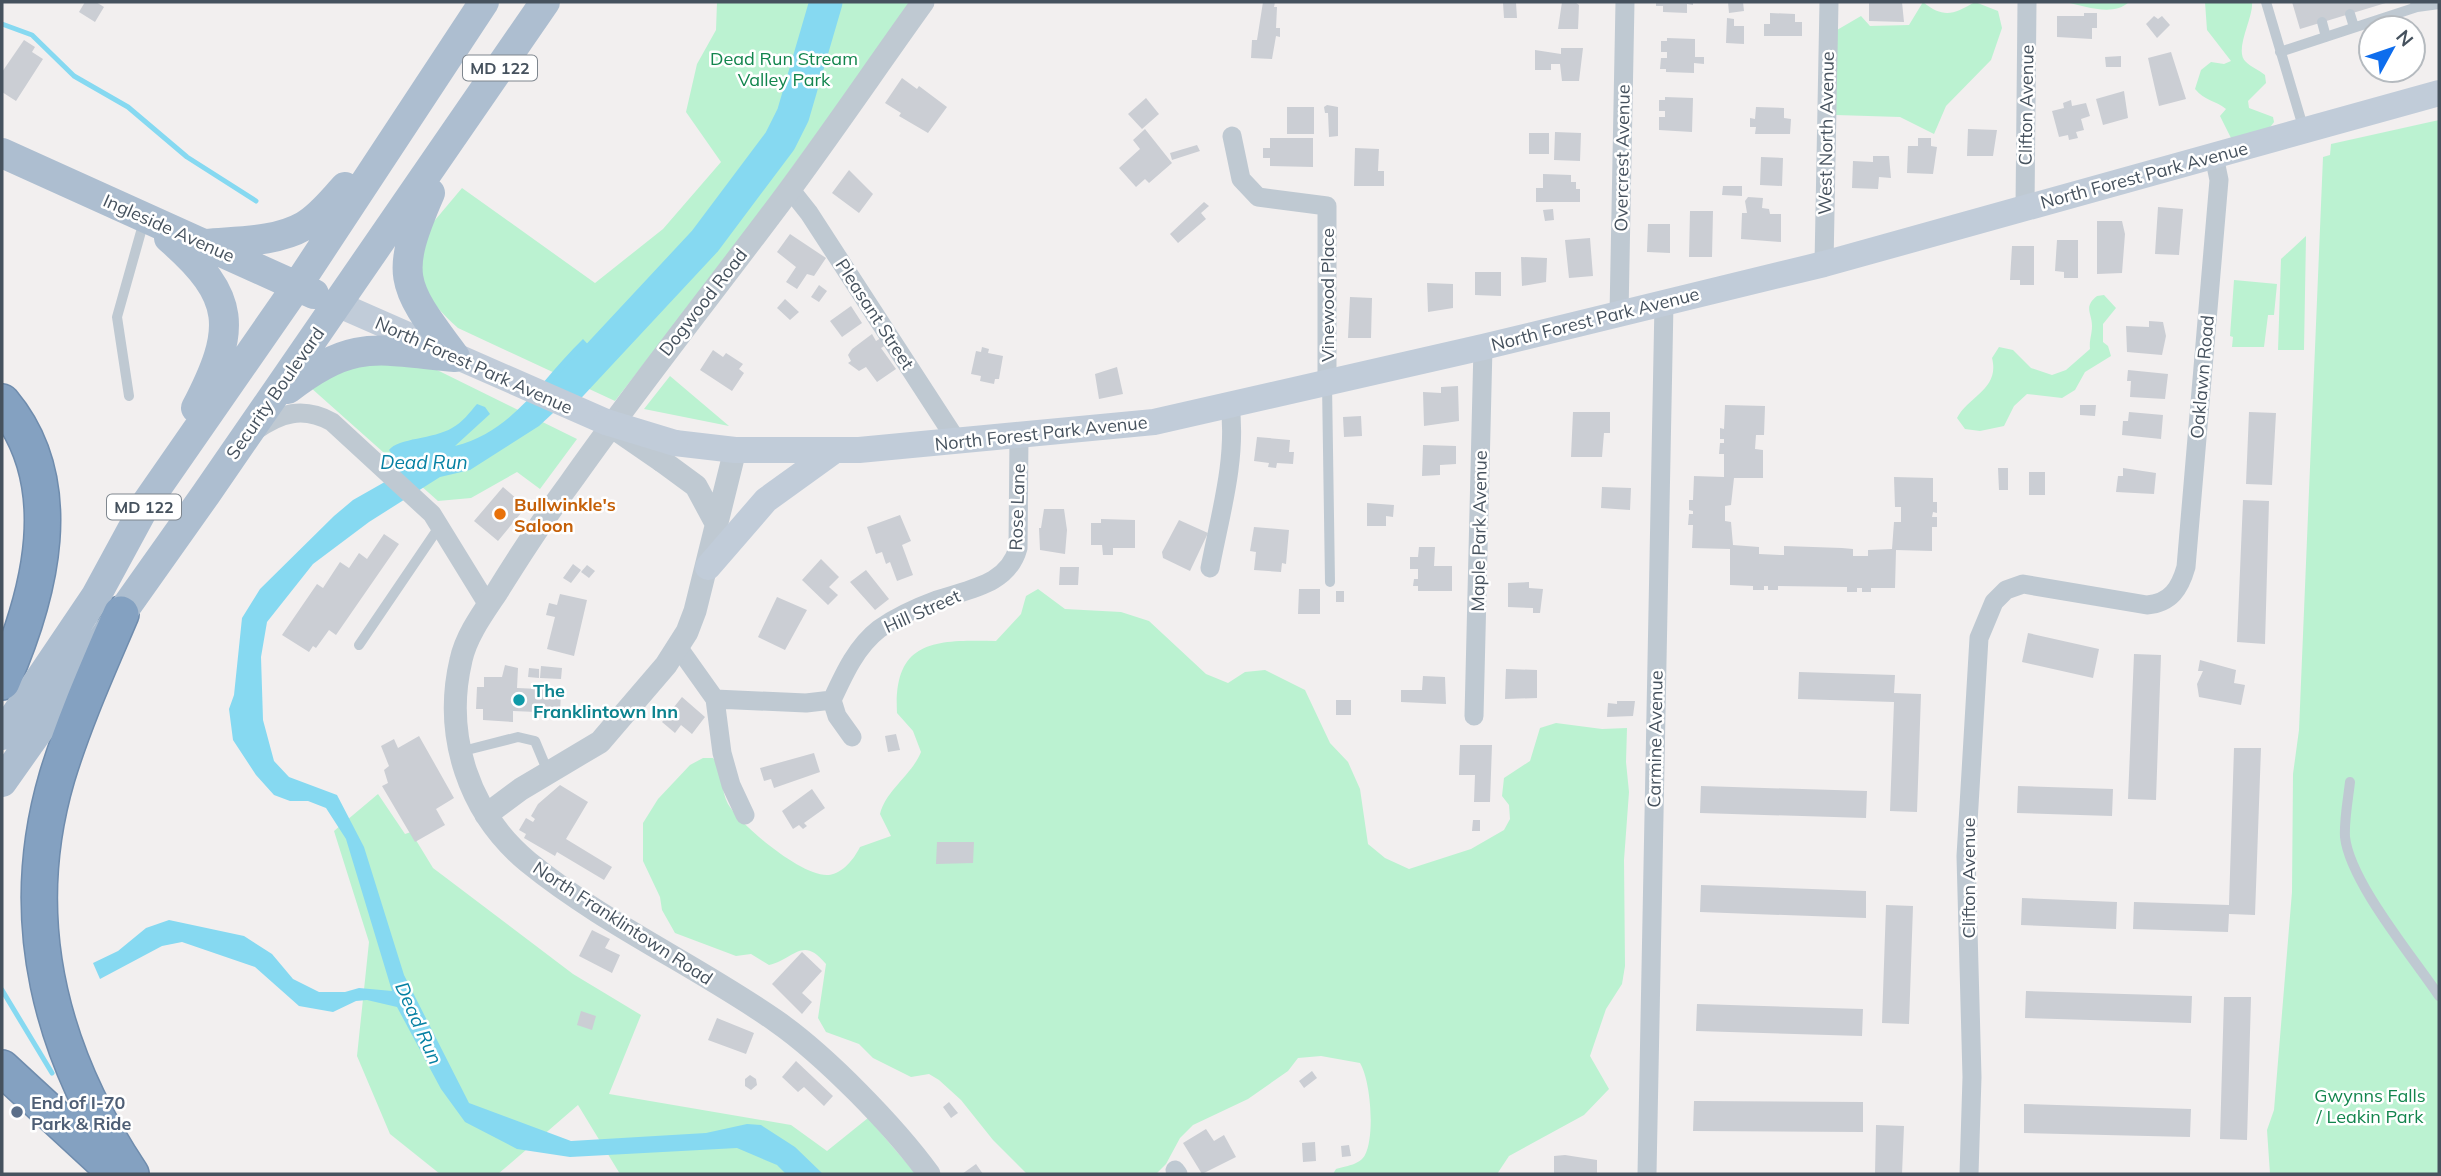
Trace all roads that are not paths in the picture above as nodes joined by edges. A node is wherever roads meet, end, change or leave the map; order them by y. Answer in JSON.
{"nodes":[{"id":1,"x":484,"y":2,"type":"edge"},
{"id":2,"x":545,"y":2,"type":"edge"},
{"id":3,"x":923,"y":2,"type":"edge"},
{"id":4,"x":1625,"y":2,"type":"edge"},
{"id":5,"x":1829,"y":2,"type":"edge"},
{"id":6,"x":2027,"y":2,"type":"edge"},
{"id":7,"x":2266,"y":2,"type":"edge"},
{"id":8,"x":2416,"y":4,"type":"edge"},
{"id":9,"x":2439,"y":4,"type":"edge"},
{"id":10,"x":2381,"y":5,"type":"dead end"},
{"id":11,"x":2350,"y":14,"type":"dead end"},
{"id":12,"x":2384,"y":14,"type":"edge"},
{"id":13,"x":2392,"y":14,"type":"edge"},
{"id":14,"x":2322,"y":22,"type":"dead end"},
{"id":15,"x":2357,"y":26,"type":"edge"},
{"id":16,"x":2354,"y":27,"type":"junction"},
{"id":17,"x":2326,"y":37,"type":"junction"},
{"id":18,"x":2280,"y":52,"type":"junction"},
{"id":19,"x":2439,"y":93,"type":"edge"},
{"id":20,"x":2304,"y":131,"type":"junction"},
{"id":21,"x":456,"y":133,"type":"junction"},
{"id":22,"x":1231,"y":136,"type":"dead end"},
{"id":23,"x":391,"y":139,"type":"junction"},
{"id":24,"x":2,"y":153,"type":"edge"},
{"id":25,"x":2214,"y":156,"type":"junction"},
{"id":26,"x":790,"y":189,"type":"junction"},
{"id":27,"x":2025,"y":208,"type":"junction"},
{"id":28,"x":145,"y":218,"type":"junction"},
{"id":29,"x":203,"y":244,"type":"junction"},
{"id":30,"x":1824,"y":264,"type":"junction"},
{"id":31,"x":297,"y":286,"type":"junction"},
{"id":32,"x":1664,"y":303,"type":"junction"},
{"id":33,"x":337,"y":304,"type":"junction"},
{"id":34,"x":1619,"y":314,"type":"junction"},
{"id":35,"x":1483,"y":347,"type":"junction"},
{"id":36,"x":464,"y":361,"type":"junction"},
{"id":37,"x":1327,"y":383,"type":"junction"},
{"id":38,"x":130,"y":396,"type":"dead end"},
{"id":39,"x":2,"y":402,"type":"edge"},
{"id":40,"x":1230,"y":405,"type":"junction"},
{"id":41,"x":267,"y":406,"type":"junction"},
{"id":42,"x":1019,"y":436,"type":"junction"},
{"id":43,"x":244,"y":438,"type":"junction"},
{"id":44,"x":957,"y":441,"type":"junction"},
{"id":45,"x":735,"y":450,"type":"junction"},
{"id":46,"x":834,"y":451,"type":"junction"},
{"id":47,"x":669,"y":452,"type":"junction"},
{"id":48,"x":147,"y":502,"type":"junction"},
{"id":49,"x":717,"y":525,"type":"junction"},
{"id":50,"x":439,"y":531,"type":"junction"},
{"id":51,"x":708,"y":567,"type":"junction"},
{"id":52,"x":1210,"y":568,"type":"dead end"},
{"id":53,"x":1004,"y":574,"type":"joint"},
{"id":54,"x":1330,"y":582,"type":"dead end"},
{"id":55,"x":2006,"y":590,"type":"joint"},
{"id":56,"x":488,"y":606,"type":"junction"},
{"id":57,"x":121,"y":614,"type":"junction"},
{"id":58,"x":359,"y":645,"type":"dead end"},
{"id":59,"x":678,"y":647,"type":"junction"},
{"id":60,"x":2,"y":682,"type":"edge"},
{"id":61,"x":715,"y":699,"type":"junction"},
{"id":62,"x":832,"y":699,"type":"junction"},
{"id":63,"x":1474,"y":716,"type":"dead end"},
{"id":64,"x":2,"y":735,"type":"edge"},
{"id":65,"x":852,"y":737,"type":"dead end"},
{"id":66,"x":458,"y":752,"type":"junction"},
{"id":67,"x":548,"y":772,"type":"junction"},
{"id":68,"x":2,"y":782,"type":"edge"},
{"id":69,"x":2350,"y":782,"type":"dead end"},
{"id":70,"x":486,"y":815,"type":"junction"},
{"id":71,"x":745,"y":815,"type":"dead end"},
{"id":72,"x":2439,"y":996,"type":"edge"},
{"id":73,"x":2,"y":1068,"type":"edge"},
{"id":74,"x":117,"y":1174,"type":"edge"},
{"id":75,"x":131,"y":1174,"type":"edge"},
{"id":76,"x":929,"y":1174,"type":"edge"},
{"id":77,"x":1647,"y":1174,"type":"edge"},
{"id":78,"x":1969,"y":1174,"type":"edge"}],
"edges":[{"from":1,"to":23,"type":"main road","number":"MD 122"},
{"from":2,"to":21,"type":"main road","name":"Security Boulevard","number":"MD 122"},
{"from":3,"to":26,"type":"street","name":"Dogwood Road"},
{"from":4,"to":34,"type":"street","name":"Overcrest Avenue"},
{"from":5,"to":30,"type":"street","name":"West North Avenue"},
{"from":6,"to":27,"type":"street","name":"Clifton Avenue"},
{"from":7,"to":18,"type":"lane"},
{"from":8,"to":9,"type":"lane"},
{"from":8,"to":13,"type":"lane"},
{"from":10,"to":12,"type":"lane"},
{"from":11,"to":16,"type":"lane"},
{"from":14,"to":17,"type":"lane"},
{"from":15,"to":16,"type":"lane"},
{"from":16,"to":17,"type":"lane"},
{"from":17,"to":18,"type":"lane"},
{"from":18,"to":20,"type":"lane"},
{"from":19,"to":20,"type":"main road","name":"North Forest Park Avenue"},
{"from":20,"to":25,"type":"main road","name":"North Forest Park Avenue"},
{"from":21,"to":33,"type":"main road","name":"Security Boulevard","number":"MD 122"},
{"from":21,"to":36,"type":"main road"},
{"from":22,"to":37,"type":"street","name":"Vinewood Place"},
{"from":23,"to":29,"type":"main road"},
{"from":23,"to":31,"type":"main road","number":"MD 122"},
{"from":24,"to":28,"type":"main road","name":"Ingleside Avenue"},
{"from":25,"to":27,"type":"main road","name":"North Forest Park Avenue"},
{"from":25,"to":55,"type":"street","name":"Oaklawn Road"},
{"from":26,"to":44,"type":"street","name":"Pleasant Street"},
{"from":26,"to":56,"type":"street","name":"Dogwood Road"},
{"from":27,"to":30,"type":"main road","name":"North Forest Park Avenue"},
{"from":28,"to":29,"type":"main road","name":"Ingleside Avenue"},
{"from":28,"to":38,"type":"lane"},
{"from":28,"to":48,"type":"main road"},
{"from":29,"to":31,"type":"main road","name":"Ingleside Avenue"},
{"from":30,"to":32,"type":"main road","name":"North Forest Park Avenue"},
{"from":31,"to":33,"type":"main road","name":"Ingleside Avenue"},
{"from":31,"to":48,"type":"main road","number":"MD 122"},
{"from":32,"to":34,"type":"main road","name":"North Forest Park Avenue"},
{"from":32,"to":77,"type":"street","name":"Carmine Avenue"},
{"from":33,"to":36,"type":"main road","name":"North Forest Park Avenue"},
{"from":33,"to":41,"type":"main road","name":"Security Boulevard","number":"MD 122"},
{"from":34,"to":35,"type":"main road","name":"North Forest Park Avenue"},
{"from":35,"to":37,"type":"main road","name":"North Forest Park Avenue"},
{"from":35,"to":63,"type":"street","name":"Maple Park Avenue"},
{"from":36,"to":41,"type":"main road"},
{"from":36,"to":47,"type":"main road","name":"North Forest Park Avenue","bridge":true},
{"from":37,"to":40,"type":"main road","name":"North Forest Park Avenue"},
{"from":37,"to":54,"type":"lane"},
{"from":39,"to":60,"type":"highway"},
{"from":40,"to":42,"type":"main road","name":"North Forest Park Avenue"},
{"from":40,"to":52,"type":"street"},
{"from":41,"to":43,"type":"main road","name":"Security Boulevard","number":"MD 122"},
{"from":42,"to":44,"type":"main road","name":"North Forest Park Avenue"},
{"from":42,"to":53,"type":"street","name":"Rose Lane"},
{"from":43,"to":50,"type":"street"},
{"from":43,"to":57,"type":"main road","name":"Security Boulevard","number":"MD 122"},
{"from":44,"to":46,"type":"main road","name":"North Forest Park Avenue"},
{"from":45,"to":46,"type":"main road","name":"North Forest Park Avenue"},
{"from":45,"to":47,"type":"main road","name":"North Forest Park Avenue"},
{"from":45,"to":49,"type":"street"},
{"from":46,"to":51,"type":"main road"},
{"from":47,"to":49,"type":"street"},
{"from":48,"to":64,"type":"main road","number":"MD 122"},
{"from":49,"to":51,"type":"street"},
{"from":50,"to":56,"type":"street"},
{"from":50,"to":58,"type":"lane"},
{"from":51,"to":59,"type":"street"},
{"from":53,"to":62,"type":"street","name":"Hill Street"},
{"from":55,"to":78,"type":"street","name":"Clifton Avenue"},
{"from":56,"to":66,"type":"street","name":"North Franklintown Road"},
{"from":57,"to":68,"type":"main road","name":"Security Boulevard","number":"MD 122"},
{"from":57,"to":75,"type":"highway"},
{"from":59,"to":61,"type":"street"},
{"from":59,"to":67,"type":"street"},
{"from":61,"to":62,"type":"street"},
{"from":61,"to":71,"type":"street"},
{"from":62,"to":65,"type":"street"},
{"from":66,"to":67,"type":"lane"},
{"from":66,"to":70,"type":"street","name":"North Franklintown Road"},
{"from":67,"to":70,"type":"street"},
{"from":69,"to":72,"type":"lane"},
{"from":70,"to":76,"type":"street","name":"North Franklintown Road"},
{"from":73,"to":74,"type":"highway"}]}
